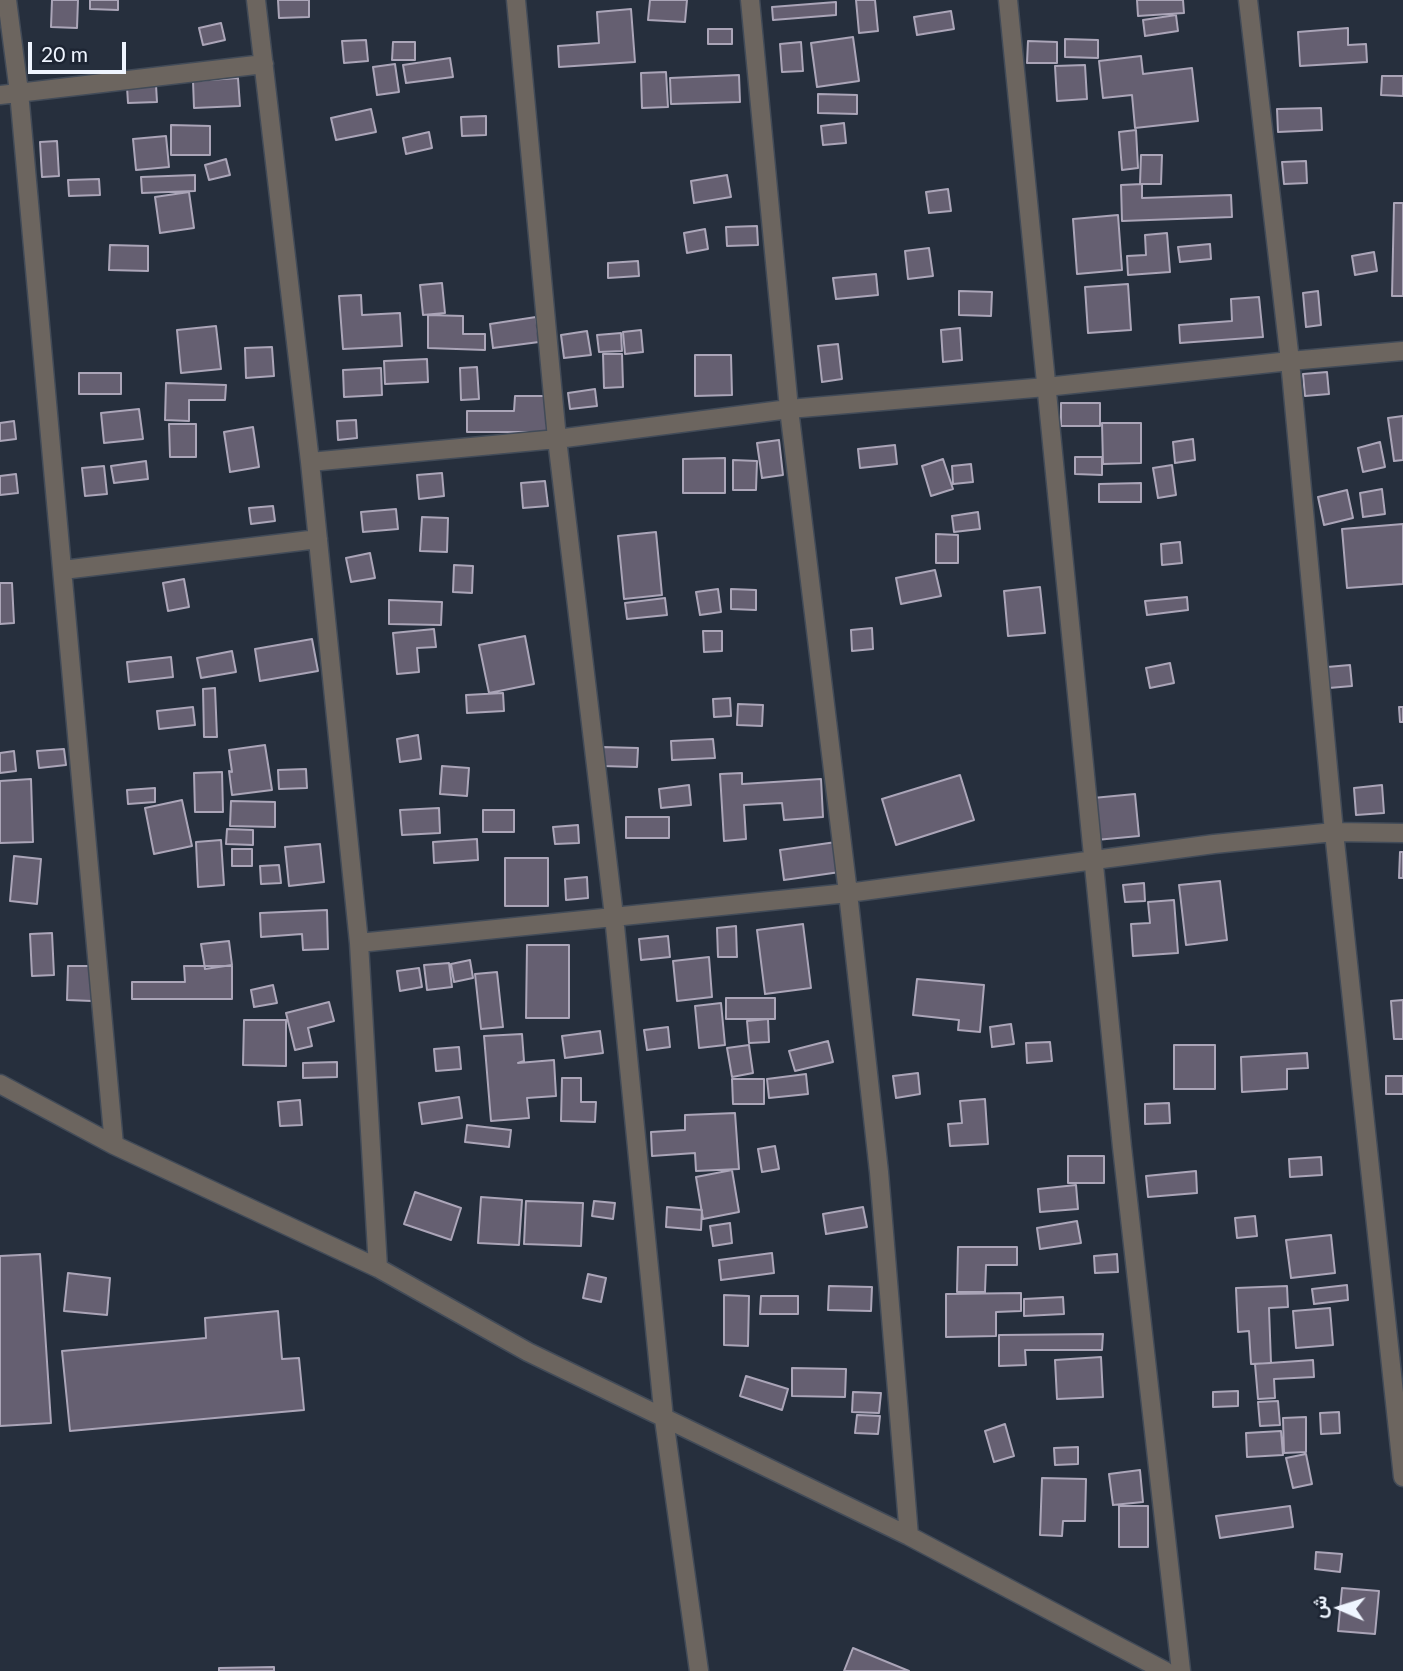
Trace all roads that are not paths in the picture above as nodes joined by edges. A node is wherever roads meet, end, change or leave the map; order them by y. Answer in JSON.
{"nodes":[{"id":1,"x":7,"y":0,"type":"edge"},
{"id":2,"x":256,"y":0,"type":"edge"},
{"id":3,"x":516,"y":0,"type":"edge"},
{"id":4,"x":750,"y":0,"type":"edge"},
{"id":5,"x":1008,"y":0,"type":"edge"},
{"id":6,"x":1248,"y":0,"type":"edge"},
{"id":7,"x":264,"y":64,"type":"junction"},
{"id":8,"x":19,"y":92,"type":"junction"},
{"id":9,"x":0,"y":94,"type":"edge"},
{"id":10,"x":1403,"y":351,"type":"edge"},
{"id":11,"x":1290,"y":361,"type":"junction"},
{"id":12,"x":1046,"y":387,"type":"junction"},
{"id":13,"x":789,"y":409,"type":"junction"},
{"id":14,"x":557,"y":439,"type":"junction"},
{"id":15,"x":310,"y":462,"type":"junction"},
{"id":16,"x":318,"y":539,"type":"junction"},
{"id":17,"x":63,"y":570,"type":"junction"},
{"id":18,"x":1334,"y":832,"type":"junction"},
{"id":19,"x":1403,"y":832,"type":"edge"},
{"id":20,"x":1093,"y":861,"type":"junction"},
{"id":21,"x":848,"y":893,"type":"junction"},
{"id":22,"x":614,"y":916,"type":"junction"},
{"id":23,"x":359,"y":943,"type":"junction"},
{"id":24,"x":0,"y":1084,"type":"edge"},
{"id":25,"x":114,"y":1145,"type":"junction"},
{"id":26,"x":378,"y":1268,"type":"junction"},
{"id":27,"x":664,"y":1419,"type":"junction"},
{"id":28,"x":1403,"y":1477,"type":"edge"},
{"id":29,"x":909,"y":1536,"type":"junction"},
{"id":30,"x":699,"y":1671,"type":"edge"},
{"id":31,"x":1165,"y":1671,"type":"edge"},
{"id":32,"x":1181,"y":1671,"type":"edge"}],
"edges":[{"from":1,"to":8,"type":"street"},
{"from":2,"to":7,"type":"street"},
{"from":3,"to":14,"type":"street"},
{"from":4,"to":13,"type":"street"},
{"from":5,"to":12,"type":"street"},
{"from":6,"to":11,"type":"street"},
{"from":7,"to":8,"type":"street"},
{"from":7,"to":15,"type":"street"},
{"from":8,"to":9,"type":"street"},
{"from":8,"to":17,"type":"street"},
{"from":10,"to":11,"type":"street"},
{"from":11,"to":12,"type":"street"},
{"from":11,"to":18,"type":"street"},
{"from":12,"to":13,"type":"street"},
{"from":12,"to":20,"type":"street"},
{"from":13,"to":14,"type":"street"},
{"from":13,"to":21,"type":"street"},
{"from":14,"to":15,"type":"street"},
{"from":14,"to":22,"type":"street"},
{"from":15,"to":16,"type":"street"},
{"from":16,"to":17,"type":"street"},
{"from":16,"to":23,"type":"street"},
{"from":17,"to":25,"type":"street"},
{"from":18,"to":19,"type":"street"},
{"from":18,"to":20,"type":"street"},
{"from":18,"to":28,"type":"street"},
{"from":20,"to":21,"type":"street"},
{"from":20,"to":32,"type":"street"},
{"from":21,"to":22,"type":"street"},
{"from":21,"to":29,"type":"street"},
{"from":22,"to":23,"type":"street"},
{"from":22,"to":27,"type":"street"},
{"from":23,"to":26,"type":"street"},
{"from":24,"to":25,"type":"street"},
{"from":25,"to":26,"type":"street"},
{"from":26,"to":27,"type":"street"},
{"from":27,"to":29,"type":"street"},
{"from":27,"to":30,"type":"street"},
{"from":29,"to":31,"type":"street"}]}
